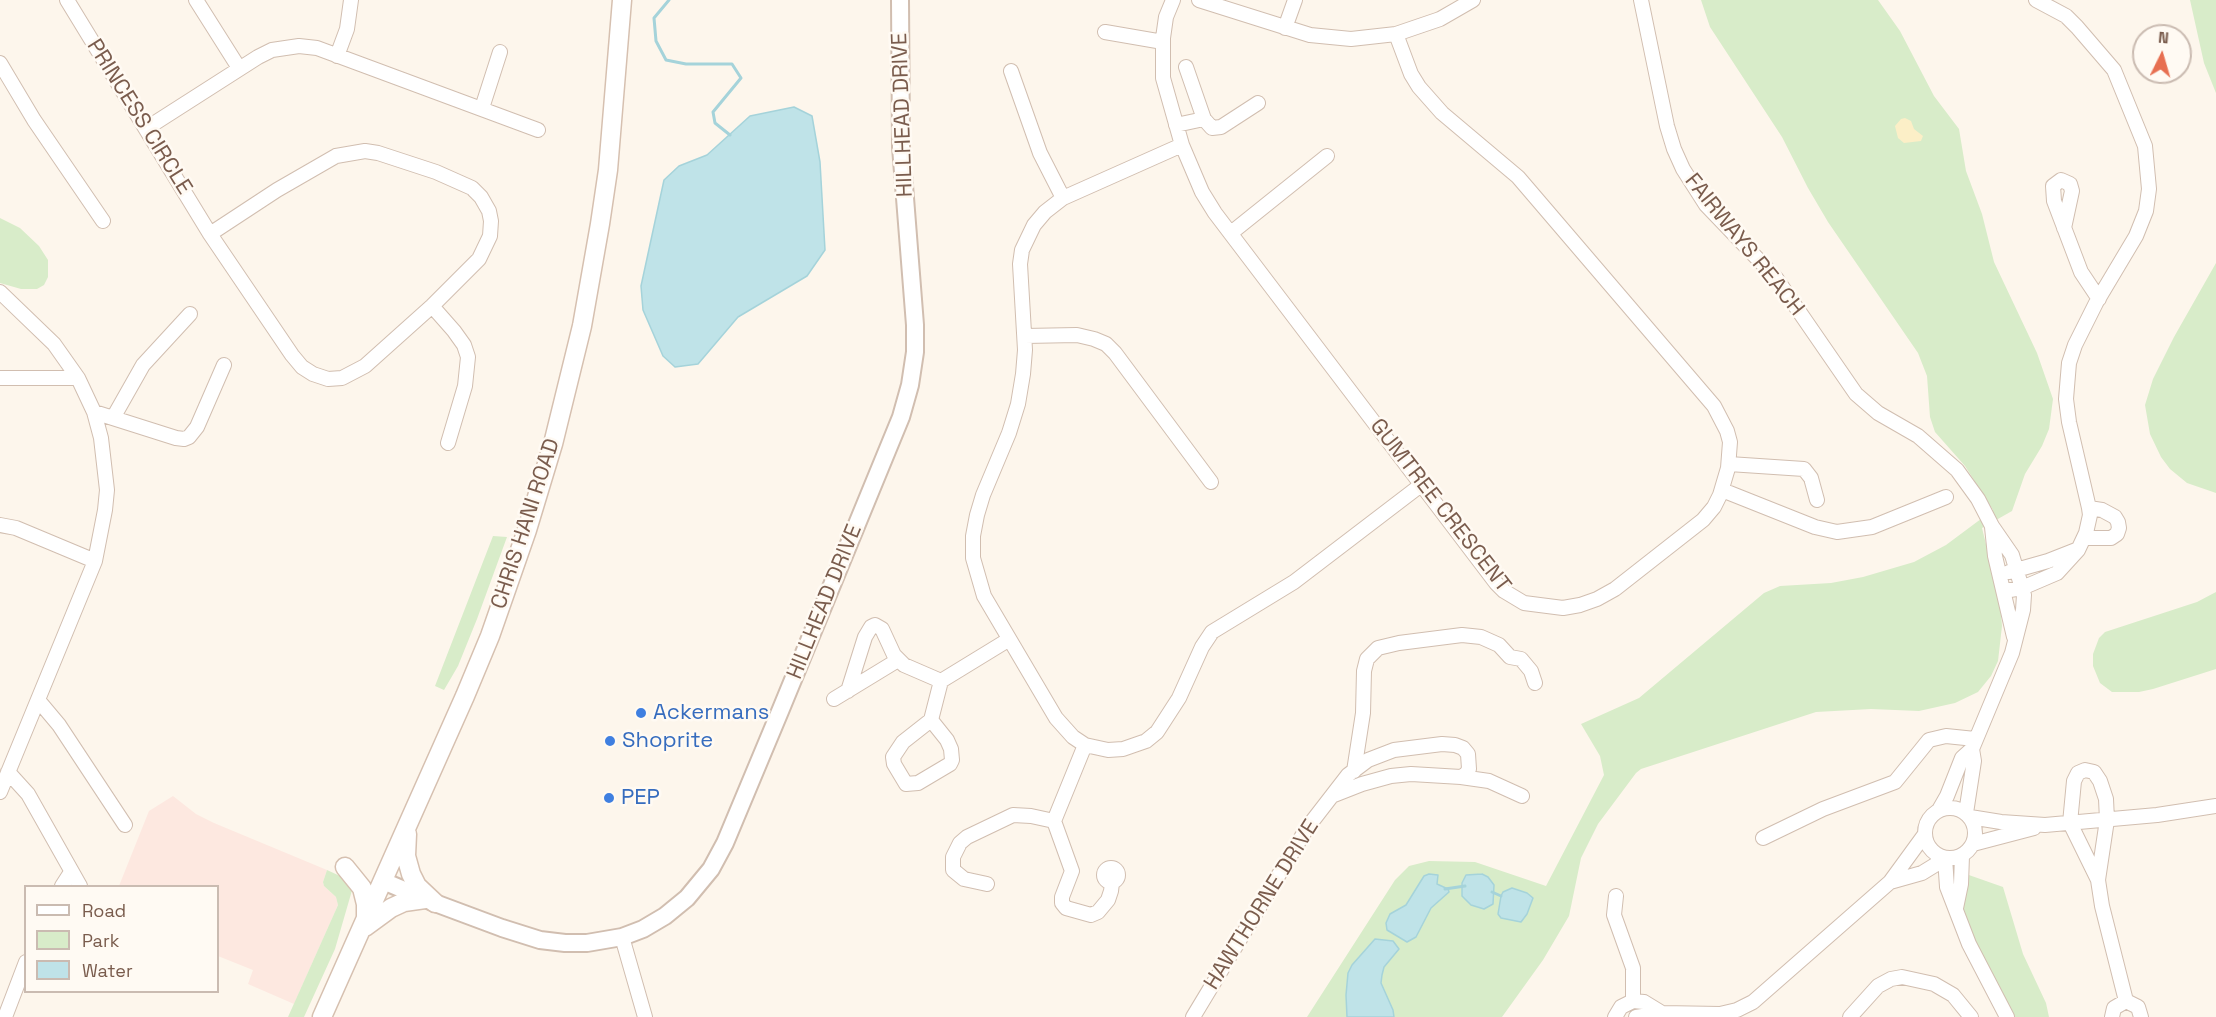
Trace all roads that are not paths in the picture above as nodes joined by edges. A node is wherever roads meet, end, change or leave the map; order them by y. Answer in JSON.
{"nodes":[{"id":1,"x":67,"y":0,"type":"edge"},
{"id":2,"x":196,"y":0,"type":"edge"},
{"id":3,"x":351,"y":0,"type":"edge"},
{"id":4,"x":622,"y":0,"type":"edge"},
{"id":5,"x":900,"y":0,"type":"edge"},
{"id":6,"x":1173,"y":0,"type":"edge"},
{"id":7,"x":1199,"y":0,"type":"edge"},
{"id":8,"x":1295,"y":0,"type":"edge"},
{"id":9,"x":1473,"y":0,"type":"edge"},
{"id":10,"x":1641,"y":0,"type":"edge"},
{"id":11,"x":2036,"y":0,"type":"edge"},
{"id":12,"x":1285,"y":28,"type":"junction"},
{"id":13,"x":1105,"y":32,"type":"dead end"},
{"id":14,"x":1395,"y":34,"type":"junction"},
{"id":15,"x":1162,"y":42,"type":"junction"},
{"id":16,"x":500,"y":52,"type":"dead end"},
{"id":17,"x":337,"y":56,"type":"junction"},
{"id":18,"x":0,"y":63,"type":"edge"},
{"id":19,"x":1186,"y":67,"type":"dead end"},
{"id":20,"x":239,"y":68,"type":"junction"},
{"id":21,"x":1011,"y":71,"type":"dead end"},
{"id":22,"x":1258,"y":103,"type":"dead end"},
{"id":23,"x":482,"y":108,"type":"junction"},
{"id":24,"x":1203,"y":119,"type":"junction"},
{"id":25,"x":1176,"y":125,"type":"junction"},
{"id":26,"x":147,"y":128,"type":"junction"},
{"id":27,"x":538,"y":130,"type":"dead end"},
{"id":28,"x":1182,"y":145,"type":"junction"},
{"id":29,"x":1327,"y":156,"type":"dead end"},
{"id":30,"x":1063,"y":198,"type":"junction"},
{"id":31,"x":103,"y":221,"type":"dead end"},
{"id":32,"x":2064,"y":228,"type":"dead end"},
{"id":33,"x":1231,"y":232,"type":"junction"},
{"id":34,"x":210,"y":234,"type":"junction"},
{"id":35,"x":0,"y":292,"type":"edge"},
{"id":36,"x":2099,"y":299,"type":"junction"},
{"id":37,"x":432,"y":306,"type":"junction"},
{"id":38,"x":190,"y":314,"type":"dead end"},
{"id":39,"x":1025,"y":336,"type":"junction"},
{"id":40,"x":224,"y":365,"type":"dead end"},
{"id":41,"x":0,"y":378,"type":"edge"},
{"id":42,"x":78,"y":378,"type":"junction"},
{"id":43,"x":94,"y":412,"type":"junction"},
{"id":44,"x":113,"y":418,"type":"junction"},
{"id":45,"x":448,"y":443,"type":"dead end"},
{"id":46,"x":1729,"y":464,"type":"junction"},
{"id":47,"x":1211,"y":482,"type":"dead end"},
{"id":48,"x":1421,"y":485,"type":"junction"},
{"id":49,"x":1722,"y":489,"type":"junction"},
{"id":50,"x":1946,"y":497,"type":"dead end"},
{"id":51,"x":1817,"y":500,"type":"dead end"},
{"id":52,"x":2090,"y":508,"type":"junction"},
{"id":53,"x":0,"y":525,"type":"edge"},
{"id":54,"x":1992,"y":526,"type":"junction"},
{"id":55,"x":2081,"y":544,"type":"junction"},
{"id":56,"x":95,"y":561,"type":"junction"},
{"id":57,"x":2017,"y":569,"type":"junction"},
{"id":58,"x":2001,"y":575,"type":"junction"},
{"id":59,"x":2022,"y":588,"type":"junction"},
{"id":60,"x":2004,"y":591,"type":"junction"},
{"id":61,"x":2014,"y":639,"type":"junction"},
{"id":62,"x":1008,"y":640,"type":"junction"},
{"id":63,"x":898,"y":660,"type":"junction"},
{"id":64,"x":941,"y":681,"type":"junction"},
{"id":65,"x":1535,"y":683,"type":"dead end"},
{"id":66,"x":848,"y":691,"type":"junction"},
{"id":67,"x":38,"y":699,"type":"junction"},
{"id":68,"x":834,"y":699,"type":"dead end"},
{"id":69,"x":931,"y":720,"type":"junction"},
{"id":70,"x":1973,"y":744,"type":"junction"},
{"id":71,"x":1084,"y":745,"type":"junction"},
{"id":72,"x":1412,"y":748,"type":"junction"},
{"id":73,"x":1354,"y":771,"type":"junction"},
{"id":74,"x":8,"y":772,"type":"junction"},
{"id":75,"x":1411,"y":774,"type":"junction"},
{"id":76,"x":1461,"y":777,"type":"junction"},
{"id":77,"x":0,"y":792,"type":"edge"},
{"id":78,"x":1334,"y":795,"type":"junction"},
{"id":79,"x":1522,"y":796,"type":"dead end"},
{"id":80,"x":2216,"y":806,"type":"edge"},
{"id":81,"x":1939,"y":810,"type":"junction"},
{"id":82,"x":1968,"y":815,"type":"junction"},
{"id":83,"x":2107,"y":820,"type":"junction"},
{"id":84,"x":1054,"y":821,"type":"junction"},
{"id":85,"x":407,"y":823,"type":"junction"},
{"id":86,"x":2070,"y":823,"type":"junction"},
{"id":87,"x":125,"y":825,"type":"dead end"},
{"id":88,"x":2045,"y":825,"type":"junction"},
{"id":89,"x":1924,"y":834,"type":"junction"},
{"id":90,"x":1763,"y":838,"type":"dead end"},
{"id":91,"x":1973,"y":844,"type":"junction"},
{"id":92,"x":1962,"y":856,"type":"junction"},
{"id":93,"x":1943,"y":858,"type":"junction"},
{"id":94,"x":345,"y":867,"type":"dead end"},
{"id":95,"x":71,"y":872,"type":"junction"},
{"id":96,"x":2098,"y":880,"type":"junction"},
{"id":97,"x":383,"y":881,"type":"junction"},
{"id":98,"x":1890,"y":882,"type":"junction"},
{"id":99,"x":1112,"y":883,"type":"dead end"},
{"id":100,"x":987,"y":884,"type":"dead end"},
{"id":101,"x":63,"y":885,"type":"edge"},
{"id":102,"x":79,"y":885,"type":"edge"},
{"id":103,"x":1616,"y":896,"type":"dead end"},
{"id":104,"x":430,"y":901,"type":"junction"},
{"id":105,"x":1956,"y":908,"type":"junction"},
{"id":106,"x":363,"y":927,"type":"junction"},
{"id":107,"x":622,"y":937,"type":"junction"},
{"id":108,"x":24,"y":967,"type":"edge"},
{"id":109,"x":1633,"y":1001,"type":"junction"},
{"id":110,"x":2126,"y":1001,"type":"junction"},
{"id":111,"x":1662,"y":1013,"type":"junction"},
{"id":112,"x":5,"y":1017,"type":"edge"},
{"id":113,"x":322,"y":1017,"type":"edge"},
{"id":114,"x":645,"y":1017,"type":"edge"},
{"id":115,"x":1193,"y":1017,"type":"edge"},
{"id":116,"x":1615,"y":1017,"type":"edge"},
{"id":117,"x":1636,"y":1017,"type":"edge"},
{"id":118,"x":1850,"y":1017,"type":"edge"},
{"id":119,"x":1971,"y":1017,"type":"edge"},
{"id":120,"x":2007,"y":1017,"type":"edge"},
{"id":121,"x":2112,"y":1017,"type":"edge"},
{"id":122,"x":2141,"y":1017,"type":"edge"}],
"edges":[{"from":1,"to":26,"type":"street","name":"PRINCESS CIRCLE"},
{"from":2,"to":20,"type":"street"},
{"from":3,"to":17,"type":"street"},
{"from":4,"to":85,"type":"main road","name":"CHRIS HANI ROAD"},
{"from":5,"to":107,"type":"street","name":"HILLHEAD DRIVE"},
{"from":6,"to":15,"type":"street","name":"GUMTREE CRESCENT"},
{"from":7,"to":12,"type":"street"},
{"from":8,"to":12,"type":"street"},
{"from":9,"to":14,"type":"street"},
{"from":10,"to":54,"type":"street","name":"FAIRWAYS REACH"},
{"from":11,"to":36,"type":"street"},
{"from":12,"to":14,"type":"street"},
{"from":13,"to":15,"type":"street"},
{"from":14,"to":46,"type":"street","name":"GUMTREE CRESCENT"},
{"from":15,"to":25,"type":"street","name":"GUMTREE CRESCENT"},
{"from":16,"to":23,"type":"street"},
{"from":17,"to":20,"type":"street"},
{"from":17,"to":23,"type":"street"},
{"from":18,"to":31,"type":"street"},
{"from":19,"to":24,"type":"street"},
{"from":20,"to":26,"type":"street"},
{"from":21,"to":30,"type":"street"},
{"from":22,"to":24,"type":"street"},
{"from":23,"to":27,"type":"street"},
{"from":24,"to":25,"type":"street"},
{"from":25,"to":28,"type":"street","name":"GUMTREE CRESCENT"},
{"from":26,"to":34,"type":"street","name":"PRINCESS CIRCLE"},
{"from":28,"to":30,"type":"street"},
{"from":28,"to":33,"type":"street","name":"GUMTREE CRESCENT"},
{"from":29,"to":33,"type":"street"},
{"from":30,"to":39,"type":"street"},
{"from":32,"to":36,"type":"street"},
{"from":33,"to":48,"type":"street","name":"GUMTREE CRESCENT"},
{"from":34,"to":37,"type":"street","name":"PRINCESS CIRCLE"},
{"from":34,"to":37,"type":"street","name":"PRINCESS CIRCLE"},
{"from":35,"to":42,"type":"street"},
{"from":36,"to":52,"type":"street"},
{"from":37,"to":45,"type":"street"},
{"from":38,"to":44,"type":"street"},
{"from":39,"to":47,"type":"street"},
{"from":39,"to":62,"type":"street"},
{"from":40,"to":44,"type":"street"},
{"from":41,"to":42,"type":"street"},
{"from":42,"to":43,"type":"street"},
{"from":43,"to":44,"type":"street"},
{"from":43,"to":56,"type":"street"},
{"from":46,"to":49,"type":"street","name":"GUMTREE CRESCENT"},
{"from":46,"to":51,"type":"street"},
{"from":48,"to":49,"type":"street","name":"GUMTREE CRESCENT"},
{"from":48,"to":71,"type":"street"},
{"from":49,"to":50,"type":"street"},
{"from":52,"to":55,"type":"street"},
{"from":52,"to":55,"type":"street"},
{"from":53,"to":56,"type":"street"},
{"from":54,"to":57,"type":"street","name":"FAIRWAYS REACH"},
{"from":54,"to":58,"type":"street","name":"FAIRWAYS REACH"},
{"from":55,"to":57,"type":"street"},
{"from":55,"to":59,"type":"street"},
{"from":56,"to":67,"type":"street"},
{"from":57,"to":58,"type":"street"},
{"from":57,"to":59,"type":"street","name":"FAIRWAYS REACH"},
{"from":58,"to":60,"type":"street","name":"FAIRWAYS REACH"},
{"from":59,"to":60,"type":"street"},
{"from":59,"to":61,"type":"street","name":"FAIRWAYS REACH"},
{"from":60,"to":61,"type":"street","name":"FAIRWAYS REACH"},
{"from":61,"to":70,"type":"street","name":"FAIRWAYS REACH"},
{"from":62,"to":64,"type":"street"},
{"from":62,"to":71,"type":"street"},
{"from":63,"to":64,"type":"street"},
{"from":63,"to":66,"type":"street"},
{"from":63,"to":66,"type":"street"},
{"from":64,"to":69,"type":"street"},
{"from":65,"to":73,"type":"street"},
{"from":66,"to":68,"type":"street"},
{"from":67,"to":74,"type":"street"},
{"from":67,"to":87,"type":"street"},
{"from":69,"to":69,"type":"street"},
{"from":70,"to":81,"type":"street","name":"FAIRWAYS REACH"},
{"from":70,"to":82,"type":"street","name":"FAIRWAYS REACH"},
{"from":70,"to":90,"type":"street"},
{"from":71,"to":84,"type":"street"},
{"from":72,"to":73,"type":"street","name":"HAWTHORNE DRIVE"},
{"from":72,"to":75,"type":"street"},
{"from":72,"to":76,"type":"street","name":"HAWTHORNE DRIVE"},
{"from":73,"to":78,"type":"street","name":"HAWTHORNE DRIVE"},
{"from":74,"to":77,"type":"street"},
{"from":74,"to":95,"type":"street"},
{"from":75,"to":76,"type":"street"},
{"from":75,"to":78,"type":"street"},
{"from":76,"to":79,"type":"street"},
{"from":78,"to":115,"type":"street","name":"HAWTHORNE DRIVE"},
{"from":80,"to":83,"type":"street"},
{"from":81,"to":82,"type":"street"},
{"from":81,"to":89,"type":"street"},
{"from":82,"to":88,"type":"street"},
{"from":82,"to":91,"type":"street"},
{"from":83,"to":86,"type":"street"},
{"from":83,"to":86,"type":"street"},
{"from":83,"to":96,"type":"street"},
{"from":84,"to":99,"type":"street"},
{"from":84,"to":100,"type":"street"},
{"from":85,"to":97,"type":"main road","name":"CHRIS HANI ROAD"},
{"from":85,"to":104,"type":"main road"},
{"from":86,"to":88,"type":"street"},
{"from":86,"to":96,"type":"street"},
{"from":88,"to":91,"type":"street"},
{"from":89,"to":93,"type":"street"},
{"from":89,"to":98,"type":"street"},
{"from":91,"to":92,"type":"street"},
{"from":92,"to":93,"type":"street"},
{"from":92,"to":105,"type":"street"},
{"from":93,"to":98,"type":"street"},
{"from":93,"to":105,"type":"street"},
{"from":94,"to":106,"type":"main road"},
{"from":95,"to":101,"type":"street"},
{"from":95,"to":102,"type":"street"},
{"from":96,"to":110,"type":"street"},
{"from":97,"to":104,"type":"street","name":"HILLHEAD DRIVE"},
{"from":97,"to":106,"type":"main road","name":"CHRIS HANI ROAD"},
{"from":98,"to":111,"type":"street"},
{"from":103,"to":109,"type":"street"},
{"from":104,"to":106,"type":"main road"},
{"from":104,"to":107,"type":"street","name":"HILLHEAD DRIVE"},
{"from":105,"to":120,"type":"street"},
{"from":106,"to":113,"type":"main road","name":"CHRIS HANI ROAD"},
{"from":107,"to":114,"type":"street"},
{"from":108,"to":112,"type":"street"},
{"from":109,"to":111,"type":"street"},
{"from":109,"to":116,"type":"street"},
{"from":110,"to":121,"type":"street"},
{"from":110,"to":122,"type":"street"},
{"from":111,"to":117,"type":"street"},
{"from":118,"to":119,"type":"street"}]}
